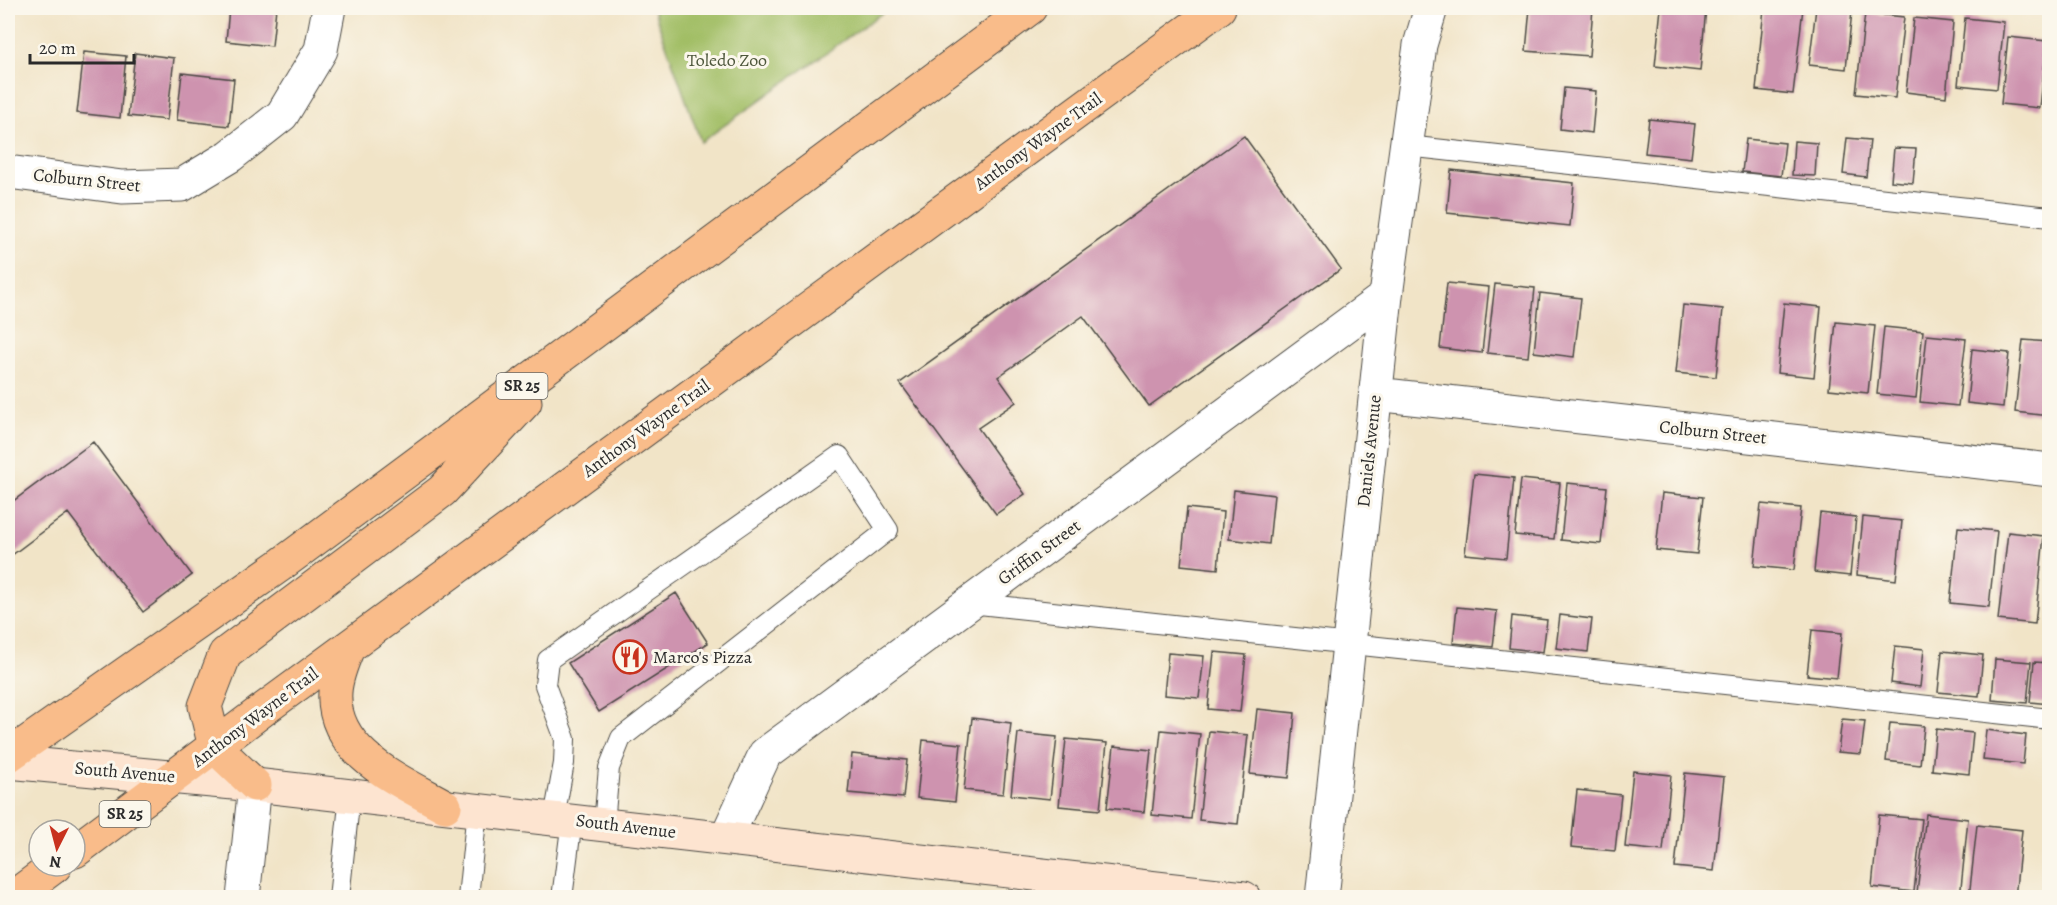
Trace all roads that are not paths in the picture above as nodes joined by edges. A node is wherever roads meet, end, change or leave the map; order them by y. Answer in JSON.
{"nodes":[{"id":1,"x":329,"y":8,"type":"edge"},
{"id":2,"x":1030,"y":8,"type":"edge"},
{"id":3,"x":1219,"y":8,"type":"edge"},
{"id":4,"x":1431,"y":8,"type":"edge"},
{"id":5,"x":1407,"y":146,"type":"junction"},
{"id":6,"x":8,"y":172,"type":"edge"},
{"id":7,"x":2049,"y":217,"type":"edge"},
{"id":8,"x":1386,"y":296,"type":"junction"},
{"id":9,"x":584,"y":340,"type":"junction"},
{"id":10,"x":1376,"y":394,"type":"junction"},
{"id":11,"x":2049,"y":470,"type":"edge"},
{"id":12,"x":970,"y":603,"type":"junction"},
{"id":13,"x":1349,"y":643,"type":"junction"},
{"id":14,"x":348,"y":648,"type":"junction"},
{"id":15,"x":2049,"y":719,"type":"edge"},
{"id":16,"x":215,"y":747,"type":"junction"},
{"id":17,"x":8,"y":756,"type":"edge"},
{"id":18,"x":8,"y":762,"type":"edge"},
{"id":19,"x":175,"y":777,"type":"junction"},
{"id":20,"x":255,"y":784,"type":"junction"},
{"id":21,"x":350,"y":795,"type":"junction"},
{"id":22,"x":461,"y":808,"type":"junction"},
{"id":23,"x":563,"y":819,"type":"junction"},
{"id":24,"x":604,"y":824,"type":"junction"},
{"id":25,"x":726,"y":838,"type":"junction"},
{"id":26,"x":87,"y":842,"type":"edge"},
{"id":27,"x":38,"y":878,"type":"edge"},
{"id":28,"x":12,"y":897,"type":"edge"},
{"id":29,"x":243,"y":897,"type":"edge"},
{"id":30,"x":339,"y":897,"type":"edge"},
{"id":31,"x":468,"y":897,"type":"edge"},
{"id":32,"x":562,"y":897,"type":"edge"},
{"id":33,"x":1244,"y":897,"type":"edge"},
{"id":34,"x":1322,"y":897,"type":"edge"}],
"edges":[{"from":1,"to":6,"type":"street","name":"Colburn Street"},
{"from":2,"to":9,"type":"highway","number":"SR 25"},
{"from":3,"to":14,"type":"highway","name":"Anthony Wayne Trail","number":"SR 25"},
{"from":4,"to":5,"type":"street","name":"Daniels Avenue"},
{"from":5,"to":7,"type":"lane"},
{"from":5,"to":8,"type":"street","name":"Daniels Avenue"},
{"from":8,"to":10,"type":"street","name":"Daniels Avenue"},
{"from":8,"to":12,"type":"street","name":"Griffin Street"},
{"from":9,"to":16,"type":"highway"},
{"from":9,"to":17,"type":"highway","number":"SR 25"},
{"from":10,"to":11,"type":"street","name":"Colburn Street"},
{"from":10,"to":13,"type":"street","name":"Daniels Avenue"},
{"from":12,"to":13,"type":"lane"},
{"from":12,"to":25,"type":"street","name":"Griffin Street"},
{"from":13,"to":15,"type":"lane"},
{"from":13,"to":34,"type":"street","name":"Daniels Avenue"},
{"from":14,"to":16,"type":"highway","name":"Anthony Wayne Trail","number":"SR 25"},
{"from":14,"to":22,"type":"highway"},
{"from":16,"to":19,"type":"highway","name":"Anthony Wayne Trail","number":"SR 25"},
{"from":16,"to":20,"type":"highway"},
{"from":18,"to":19,"type":"street","name":"South Avenue"},
{"from":19,"to":20,"type":"street","name":"South Avenue"},
{"from":19,"to":26,"type":"highway","name":"Anthony Wayne Trail","number":"SR 25"},
{"from":20,"to":21,"type":"street","name":"South Avenue"},
{"from":20,"to":29,"type":"street"},
{"from":21,"to":22,"type":"street","name":"South Avenue"},
{"from":21,"to":30,"type":"lane"},
{"from":22,"to":23,"type":"street","name":"South Avenue"},
{"from":22,"to":31,"type":"lane"},
{"from":23,"to":24,"type":"street","name":"South Avenue"},
{"from":23,"to":24,"type":"lane"},
{"from":23,"to":32,"type":"lane"},
{"from":24,"to":25,"type":"street","name":"South Avenue"},
{"from":25,"to":33,"type":"street","name":"South Avenue"},
{"from":27,"to":28,"type":"highway"}]}
